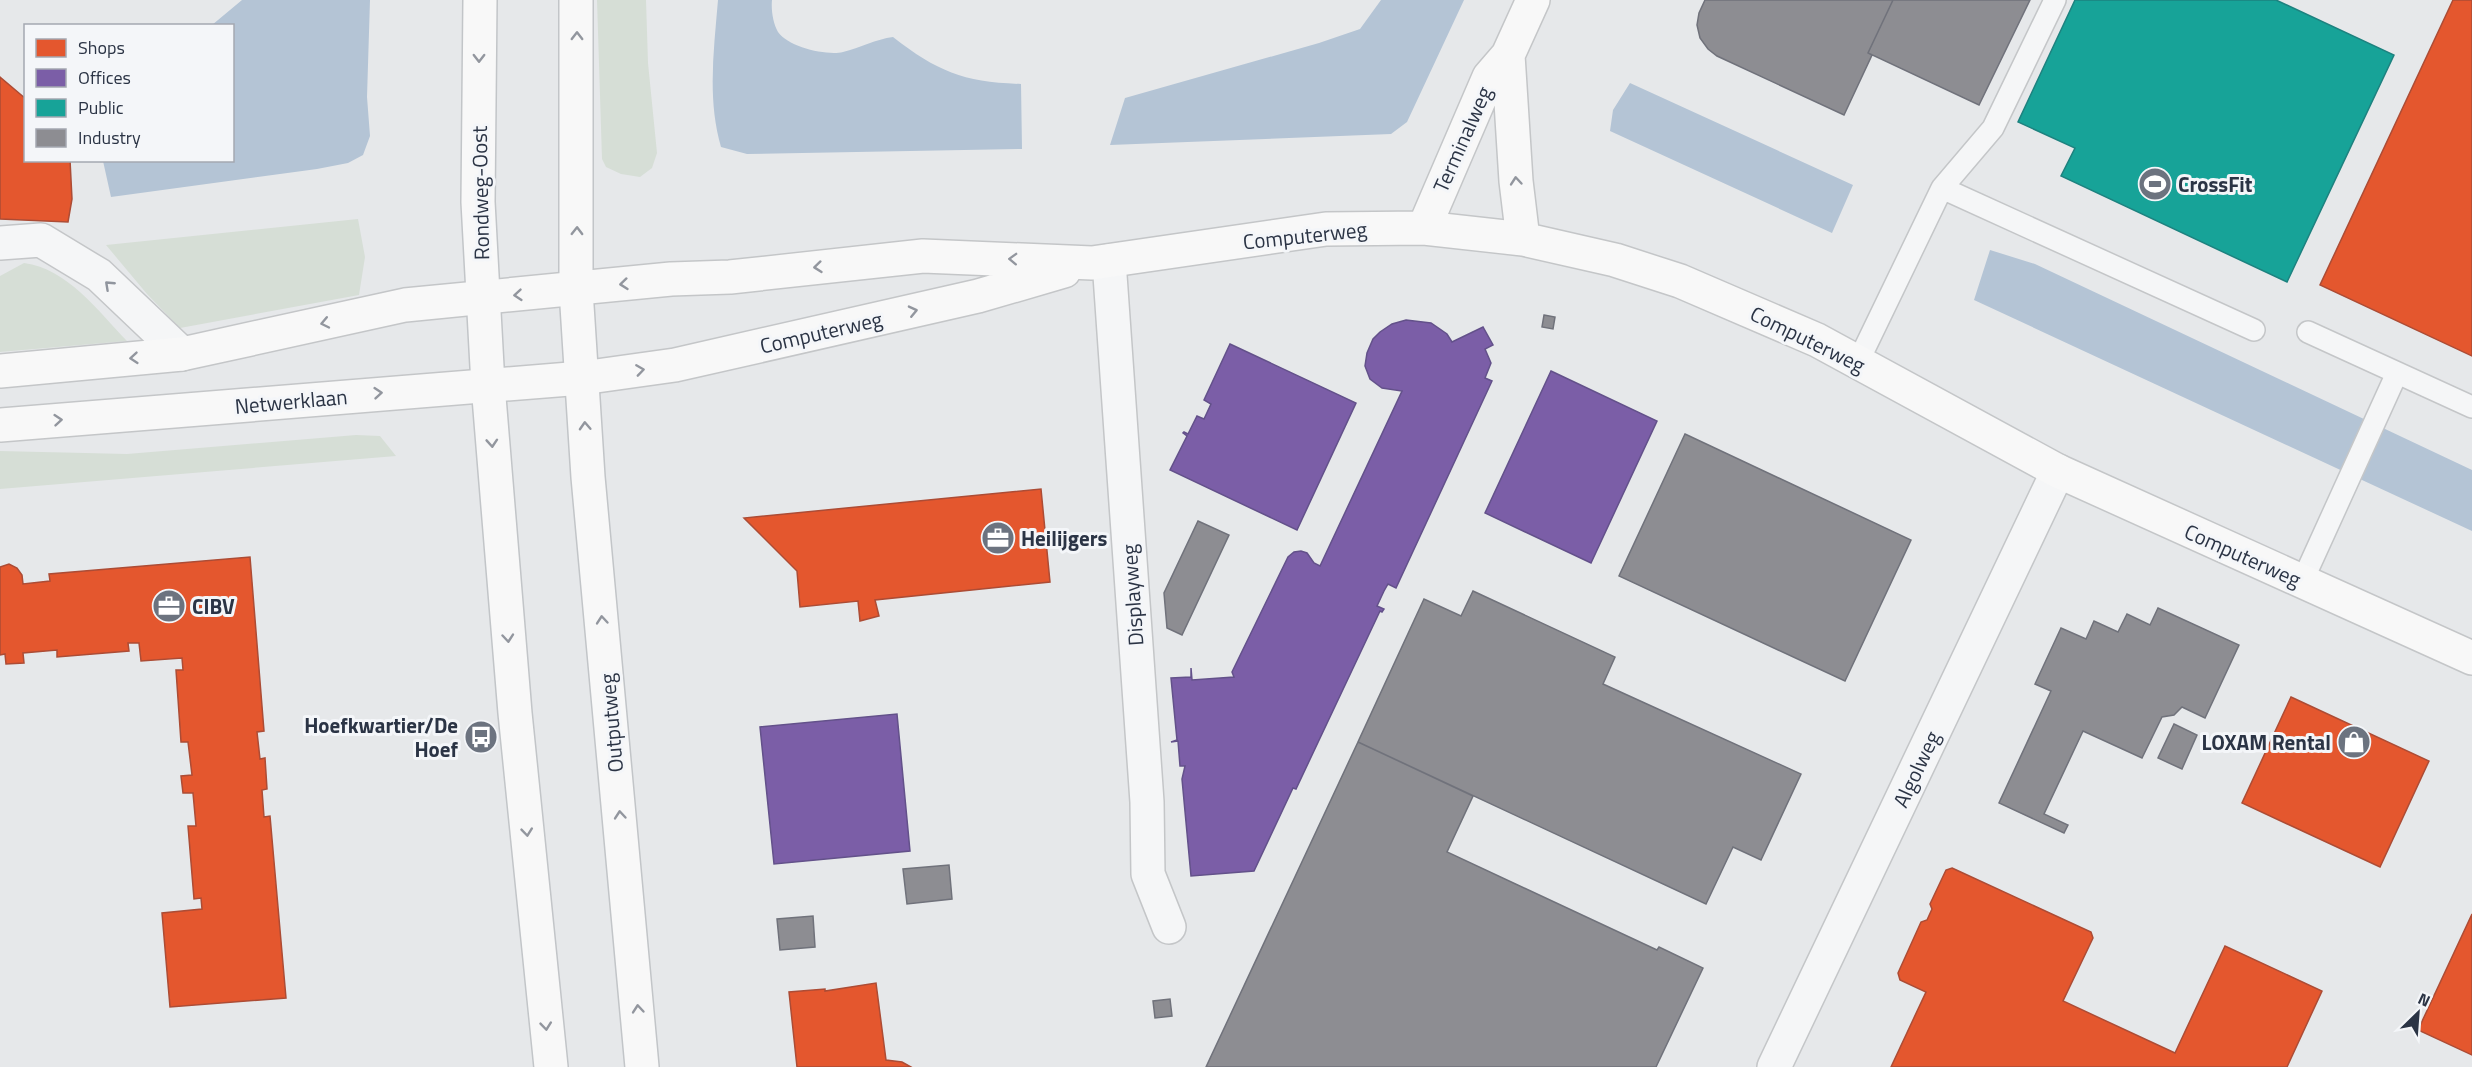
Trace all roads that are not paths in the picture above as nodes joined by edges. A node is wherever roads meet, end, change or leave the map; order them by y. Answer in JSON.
{"nodes":[{"id":1,"x":480,"y":0,"type":"edge"},
{"id":2,"x":576,"y":0,"type":"edge"},
{"id":3,"x":1533,"y":0,"type":"edge"},
{"id":4,"x":2055,"y":0,"type":"edge"},
{"id":5,"x":1508,"y":54,"type":"junction"},
{"id":6,"x":1942,"y":188,"type":"junction"},
{"id":7,"x":1424,"y":228,"type":"junction"},
{"id":8,"x":1523,"y":239,"type":"junction"},
{"id":9,"x":0,"y":243,"type":"edge"},
{"id":10,"x":1100,"y":262,"type":"junction"},
{"id":11,"x":576,"y":290,"type":"junction"},
{"id":12,"x":482,"y":298,"type":"junction"},
{"id":13,"x":2254,"y":330,"type":"dead end"},
{"id":14,"x":2308,"y":332,"type":"dead end"},
{"id":15,"x":182,"y":354,"type":"junction"},
{"id":16,"x":1858,"y":362,"type":"junction"},
{"id":17,"x":0,"y":371,"type":"edge"},
{"id":18,"x":2397,"y":373,"type":"junction"},
{"id":19,"x":582,"y":378,"type":"junction"},
{"id":20,"x":488,"y":385,"type":"junction"},
{"id":21,"x":2472,"y":407,"type":"edge"},
{"id":22,"x":0,"y":424,"type":"edge"},
{"id":23,"x":2058,"y":471,"type":"junction"},
{"id":24,"x":2302,"y":582,"type":"junction"},
{"id":25,"x":2472,"y":658,"type":"edge"},
{"id":26,"x":1169,"y":927,"type":"dead end"},
{"id":27,"x":551,"y":1067,"type":"edge"},
{"id":28,"x":642,"y":1067,"type":"edge"},
{"id":29,"x":1774,"y":1067,"type":"edge"}],
"edges":[{"from":1,"to":12,"type":"street","name":"Rondweg-Oost","one_way":true},
{"from":11,"to":2,"type":"street","one_way":true},
{"from":3,"to":5,"type":"street","name":"Terminalweg"},
{"from":4,"to":6,"type":"lane"},
{"from":5,"to":7,"type":"street","name":"Terminalweg"},
{"from":8,"to":5,"type":"street","name":"Terminalweg","one_way":true},
{"from":6,"to":13,"type":"lane"},
{"from":6,"to":16,"type":"lane"},
{"from":7,"to":8,"type":"street","name":"Computerweg"},
{"from":7,"to":10,"type":"street","name":"Computerweg"},
{"from":8,"to":16,"type":"street","name":"Computerweg"},
{"from":15,"to":9,"type":"street","one_way":true},
{"from":10,"to":11,"type":"street","name":"Computerweg","one_way":true},
{"from":19,"to":10,"type":"street","name":"Computerweg","one_way":true},
{"from":10,"to":26,"type":"street","name":"Displayweg"},
{"from":11,"to":12,"type":"street","one_way":true},
{"from":11,"to":19,"type":"street"},
{"from":12,"to":15,"type":"street","one_way":true},
{"from":12,"to":20,"type":"street","name":"Rondweg-Oost"},
{"from":14,"to":18,"type":"lane"},
{"from":15,"to":17,"type":"street","one_way":true},
{"from":16,"to":23,"type":"street","name":"Computerweg"},
{"from":18,"to":21,"type":"lane"},
{"from":18,"to":24,"type":"lane"},
{"from":19,"to":20,"type":"street","name":"Netwerklaan"},
{"from":28,"to":19,"type":"street","name":"Outputweg","one_way":true},
{"from":22,"to":20,"type":"street","name":"Netwerklaan","one_way":true},
{"from":20,"to":27,"type":"street","one_way":true},
{"from":23,"to":24,"type":"street","name":"Computerweg"},
{"from":23,"to":29,"type":"street","name":"Algolweg"},
{"from":24,"to":25,"type":"street","name":"Computerweg"}]}
